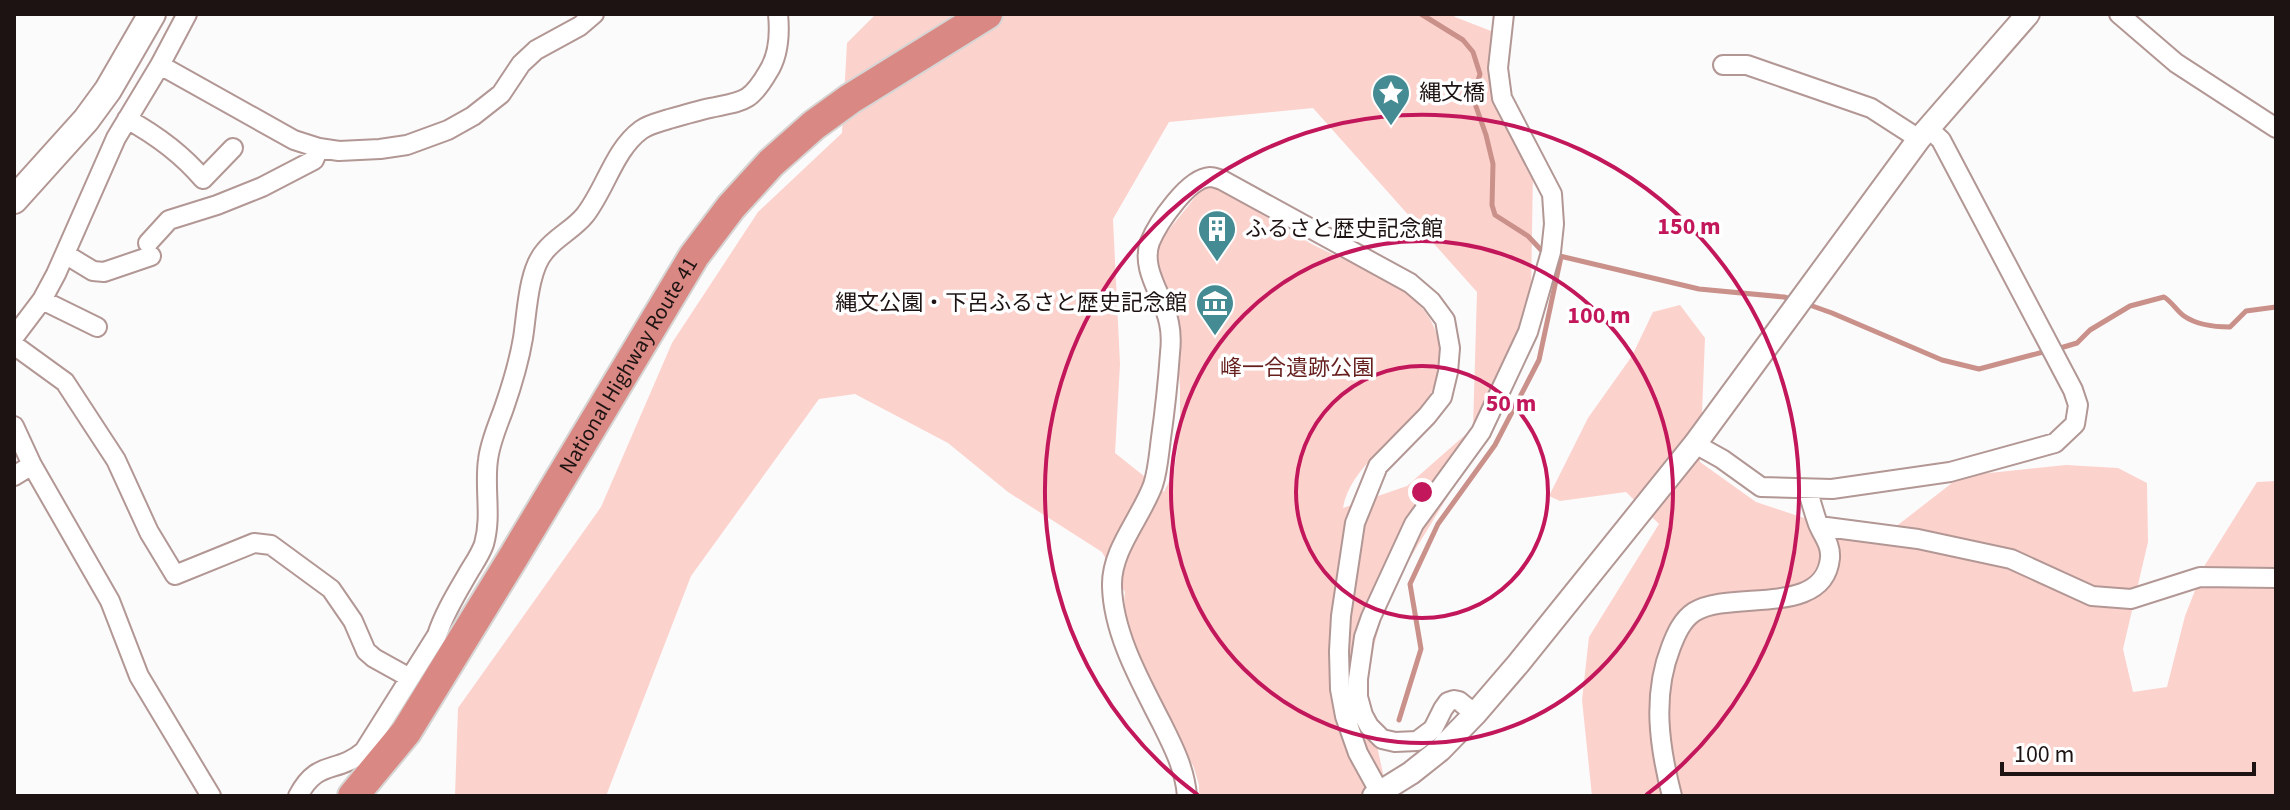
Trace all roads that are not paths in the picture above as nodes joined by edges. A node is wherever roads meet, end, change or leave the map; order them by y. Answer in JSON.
{"nodes":[{"id":1,"x":152,"y":14,"type":"edge"},
{"id":2,"x":187,"y":14,"type":"edge"},
{"id":3,"x":594,"y":14,"type":"edge"},
{"id":4,"x":778,"y":14,"type":"edge"},
{"id":5,"x":987,"y":14,"type":"edge"},
{"id":6,"x":1504,"y":14,"type":"edge"},
{"id":7,"x":2028,"y":14,"type":"edge"},
{"id":8,"x":2119,"y":14,"type":"edge"},
{"id":9,"x":160,"y":65,"type":"junction"},
{"id":10,"x":1723,"y":65,"type":"dead end"},
{"id":11,"x":127,"y":119,"type":"junction"},
{"id":12,"x":2276,"y":128,"type":"edge"},
{"id":13,"x":1923,"y":133,"type":"junction"},
{"id":14,"x":233,"y":148,"type":"dead end"},
{"id":15,"x":319,"y":148,"type":"junction"},
{"id":16,"x":14,"y":200,"type":"edge"},
{"id":17,"x":65,"y":254,"type":"junction"},
{"id":18,"x":42,"y":300,"type":"junction"},
{"id":19,"x":97,"y":327,"type":"dead end"},
{"id":20,"x":14,"y":337,"type":"edge"},
{"id":21,"x":14,"y":345,"type":"edge"},
{"id":22,"x":14,"y":426,"type":"edge"},
{"id":23,"x":1695,"y":444,"type":"junction"},
{"id":24,"x":32,"y":465,"type":"junction"},
{"id":25,"x":14,"y":476,"type":"edge"},
{"id":26,"x":1807,"y":489,"type":"junction"},
{"id":27,"x":1819,"y":526,"type":"junction"},
{"id":28,"x":2276,"y":578,"type":"edge"},
{"id":29,"x":410,"y":678,"type":"junction"},
{"id":30,"x":1475,"y":714,"type":"junction"},
{"id":31,"x":1377,"y":794,"type":"edge"},
{"id":32,"x":211,"y":796,"type":"edge"},
{"id":33,"x":298,"y":796,"type":"edge"},
{"id":34,"x":353,"y":796,"type":"edge"},
{"id":35,"x":1187,"y":796,"type":"edge"},
{"id":36,"x":1672,"y":796,"type":"edge"}],
"edges":[{"from":1,"to":16,"type":"main road"},
{"from":2,"to":9,"type":"street"},
{"from":3,"to":15,"type":"street"},
{"from":4,"to":29,"type":"street"},
{"from":5,"to":34,"type":"highway","name":"National Highway Route 41"},
{"from":6,"to":30,"type":"street"},
{"from":7,"to":13,"type":"street"},
{"from":8,"to":12,"type":"street"},
{"from":9,"to":11,"type":"street"},
{"from":9,"to":15,"type":"street"},
{"from":10,"to":13,"type":"street"},
{"from":11,"to":14,"type":"street"},
{"from":11,"to":17,"type":"street"},
{"from":13,"to":23,"type":"street"},
{"from":13,"to":26,"type":"street"},
{"from":15,"to":17,"type":"street"},
{"from":17,"to":18,"type":"street"},
{"from":18,"to":19,"type":"street"},
{"from":18,"to":20,"type":"street"},
{"from":21,"to":29,"type":"street"},
{"from":22,"to":24,"type":"street"},
{"from":23,"to":26,"type":"street"},
{"from":23,"to":30,"type":"street"},
{"from":24,"to":25,"type":"street"},
{"from":24,"to":32,"type":"street"},
{"from":26,"to":27,"type":"street"},
{"from":27,"to":28,"type":"street"},
{"from":27,"to":36,"type":"street"},
{"from":29,"to":33,"type":"street"},
{"from":30,"to":31,"type":"street"},
{"from":31,"to":35,"type":"street"}]}
